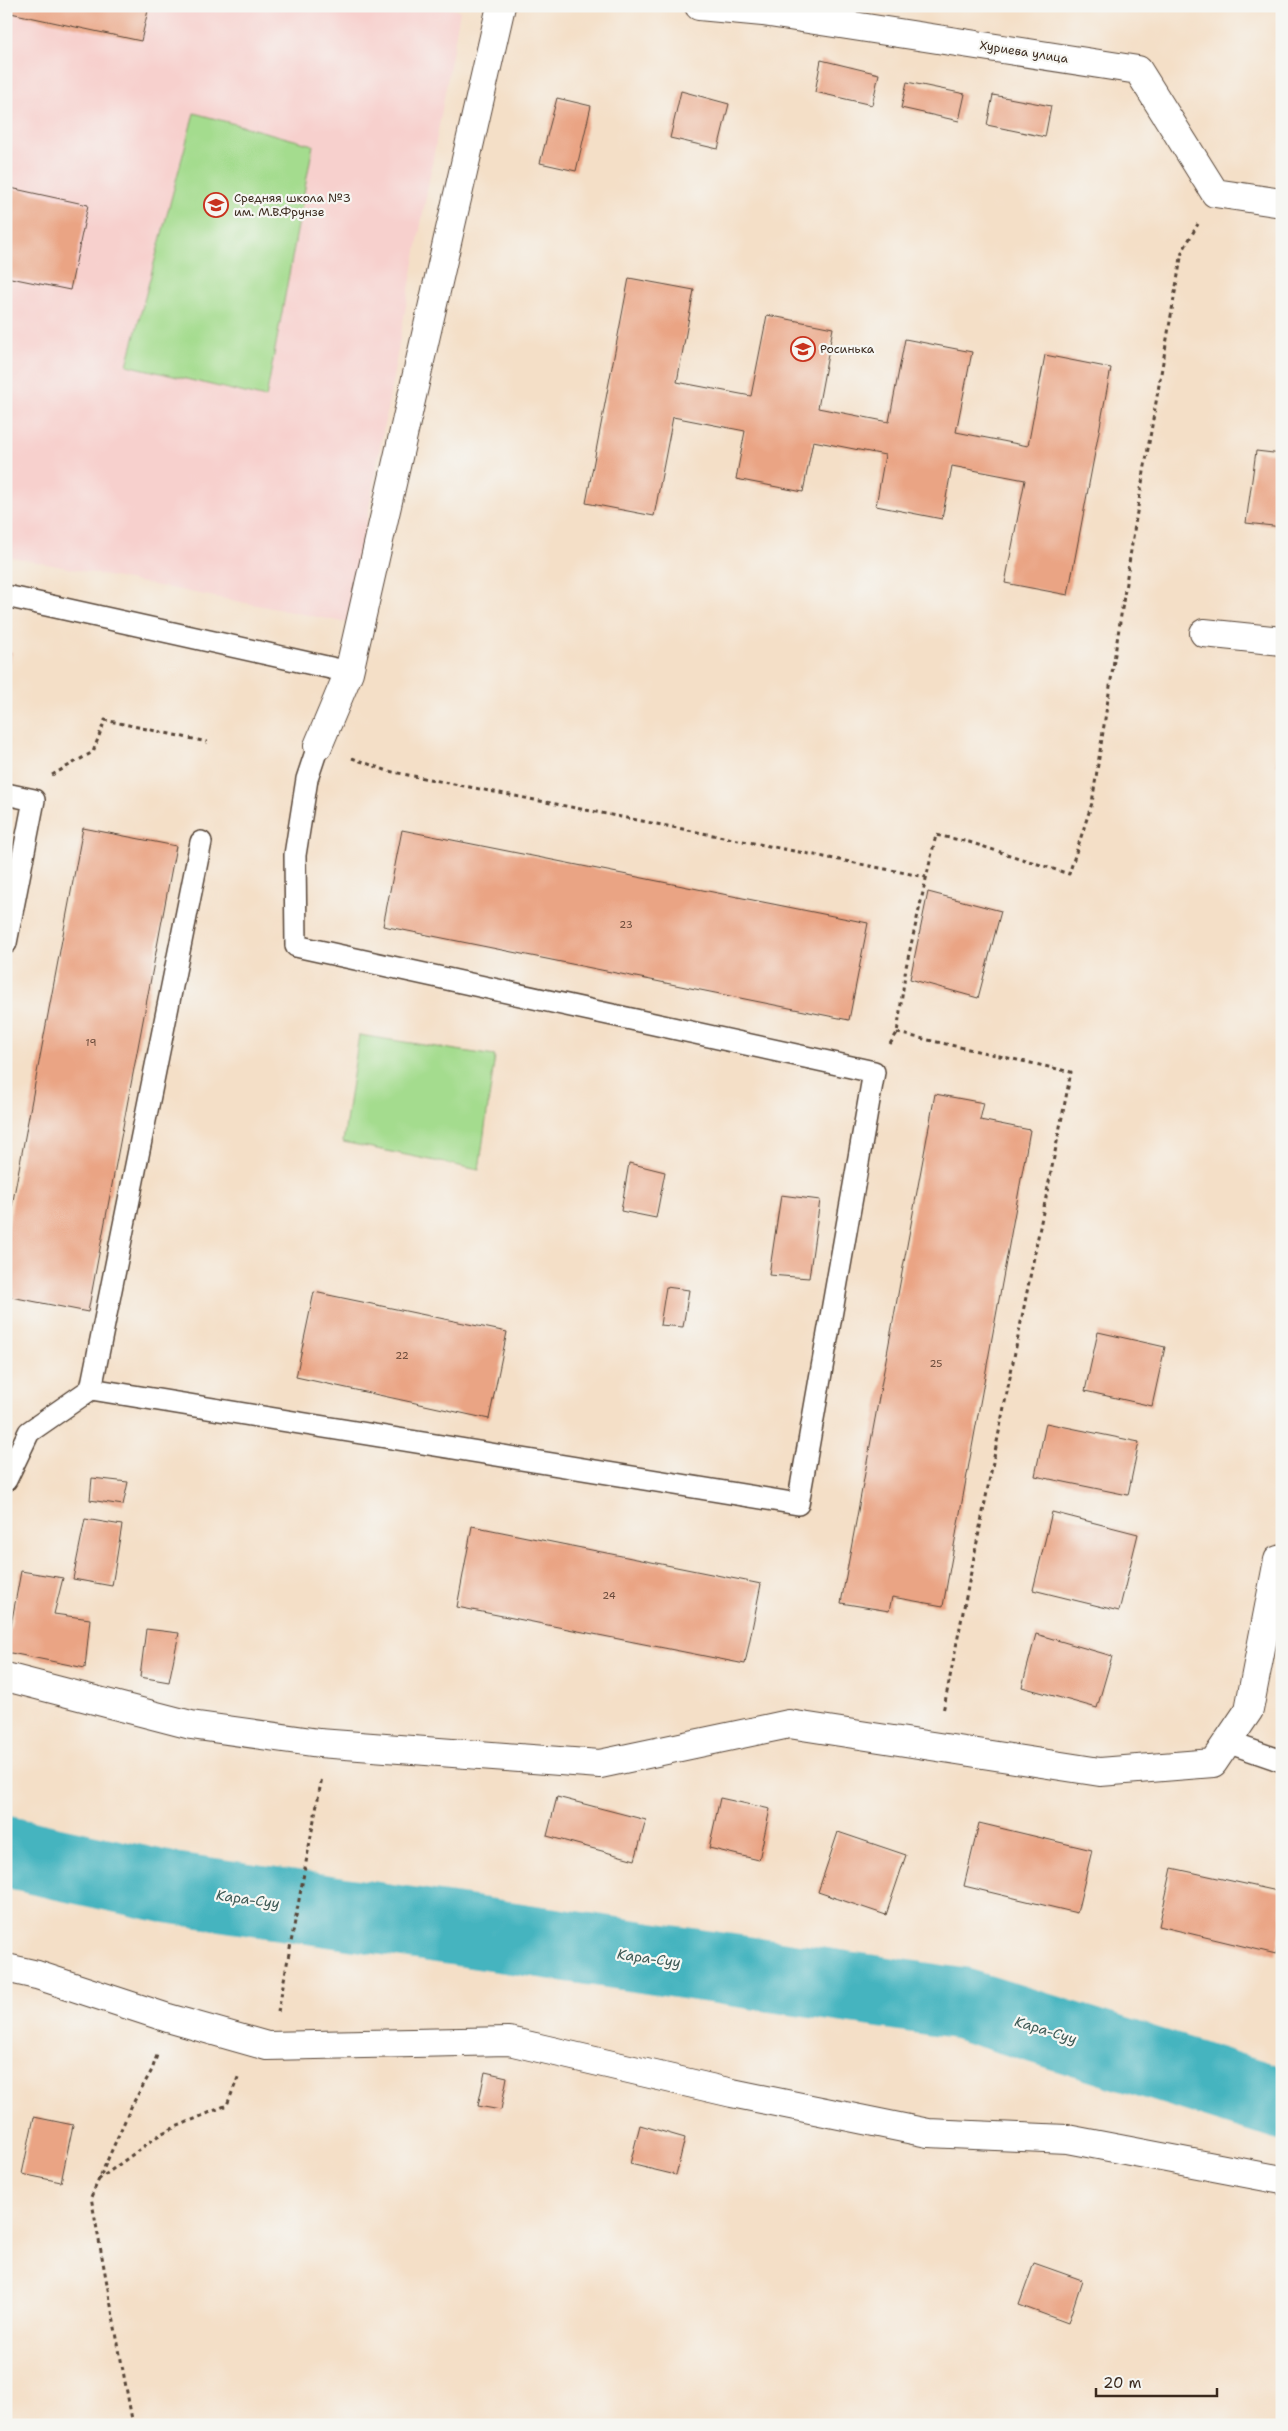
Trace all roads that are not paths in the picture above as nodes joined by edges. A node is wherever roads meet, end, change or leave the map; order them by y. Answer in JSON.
{"nodes":[{"id":1,"x":501,"y":6,"type":"edge"},
{"id":2,"x":699,"y":6,"type":"edge"},
{"id":3,"x":1282,"y":203,"type":"edge"},
{"id":4,"x":6,"y":596,"type":"edge"},
{"id":5,"x":1204,"y":634,"type":"dead end"},
{"id":6,"x":1282,"y":641,"type":"edge"},
{"id":7,"x":349,"y":672,"type":"junction"},
{"id":8,"x":318,"y":746,"type":"joint"},
{"id":9,"x":6,"y":794,"type":"edge"},
{"id":10,"x":201,"y":842,"type":"dead end"},
{"id":11,"x":6,"y":942,"type":"edge"},
{"id":12,"x":91,"y":1388,"type":"junction"},
{"id":13,"x":6,"y":1480,"type":"edge"},
{"id":14,"x":1280,"y":1559,"type":"edge"},
{"id":15,"x":6,"y":1677,"type":"edge"},
{"id":16,"x":1227,"y":1742,"type":"junction"},
{"id":17,"x":1282,"y":1762,"type":"edge"},
{"id":18,"x":6,"y":1968,"type":"edge"},
{"id":19,"x":1282,"y":2180,"type":"edge"}],
"edges":[{"from":1,"to":7,"type":"street"},
{"from":2,"to":3,"type":"street","name":"Хуриева улица"},
{"from":4,"to":7,"type":"lane"},
{"from":5,"to":6,"type":"street"},
{"from":7,"to":8,"type":"street"},
{"from":8,"to":12,"type":"lane"},
{"from":9,"to":11,"type":"lane"},
{"from":10,"to":12,"type":"lane"},
{"from":12,"to":13,"type":"lane"},
{"from":14,"to":16,"type":"street"},
{"from":15,"to":16,"type":"street"},
{"from":16,"to":17,"type":"lane"},
{"from":18,"to":19,"type":"street"}]}
